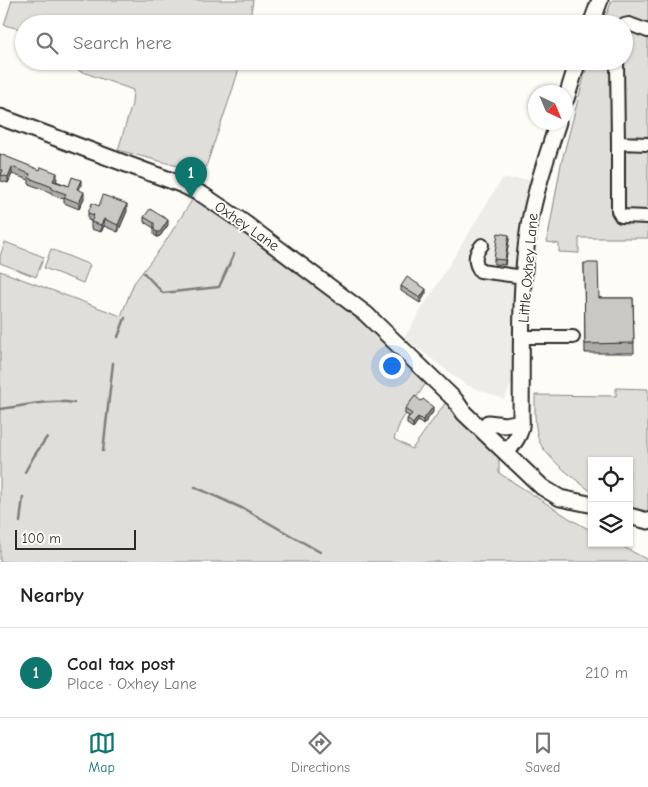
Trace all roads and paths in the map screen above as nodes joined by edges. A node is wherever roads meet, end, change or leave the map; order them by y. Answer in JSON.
{"nodes":[{"id":1,"x":600,"y":0,"type":"edge"},
{"id":2,"x":597,"y":15,"type":"edge"},
{"id":3,"x":633,"y":25,"type":"edge"},
{"id":4,"x":648,"y":31,"type":"edge"},
{"id":5,"x":575,"y":70,"type":"edge"},
{"id":6,"x":617,"y":70,"type":"edge"},
{"id":7,"x":570,"y":85,"type":"edge"},
{"id":8,"x":0,"y":117,"type":"edge"},
{"id":9,"x":556,"y":130,"type":"edge"},
{"id":10,"x":618,"y":143,"type":"junction"},
{"id":11,"x":648,"y":144,"type":"edge"},
{"id":12,"x":648,"y":217,"type":"edge"},
{"id":13,"x":482,"y":245,"type":"dead end"},
{"id":14,"x":524,"y":277,"type":"junction"},
{"id":15,"x":522,"y":337,"type":"junction"},
{"id":16,"x":573,"y":337,"type":"dead end"},
{"id":17,"x":455,"y":400,"type":"junction"},
{"id":18,"x":518,"y":420,"type":"junction"},
{"id":19,"x":488,"y":423,"type":"junction"},
{"id":20,"x":506,"y":447,"type":"junction"},
{"id":21,"x":588,"y":503,"type":"edge"},
{"id":22,"x":633,"y":517,"type":"edge"},
{"id":23,"x":648,"y":521,"type":"edge"}],
"edges":[{"from":1,"to":2,"type":"main road"},
{"from":3,"to":4,"type":"lane"},
{"from":5,"to":7,"type":"main road"},
{"from":6,"to":10,"type":"lane"},
{"from":8,"to":17,"type":"main road","name":"Oxhey Lane"},
{"from":9,"to":14,"type":"main road","name":"Little Oxhey Lane"},
{"from":10,"to":11,"type":"lane"},
{"from":10,"to":12,"type":"lane"},
{"from":13,"to":14,"type":"lane"},
{"from":14,"to":15,"type":"main road","name":"Little Oxhey Lane"},
{"from":15,"to":16,"type":"lane"},
{"from":15,"to":18,"type":"main road","name":"Little Oxhey Lane"},
{"from":17,"to":19,"type":"main road","name":"Oxhey Lane"},
{"from":17,"to":20,"type":"main road","name":"Oxhey Lane"},
{"from":18,"to":19,"type":"main road"},
{"from":18,"to":20,"type":"main road","name":"Little Oxhey Lane"},
{"from":19,"to":20,"type":"main road","name":"Oxhey Lane"},
{"from":20,"to":21,"type":"main road","name":"Oxhey Lane"},
{"from":22,"to":23,"type":"main road"}]}
